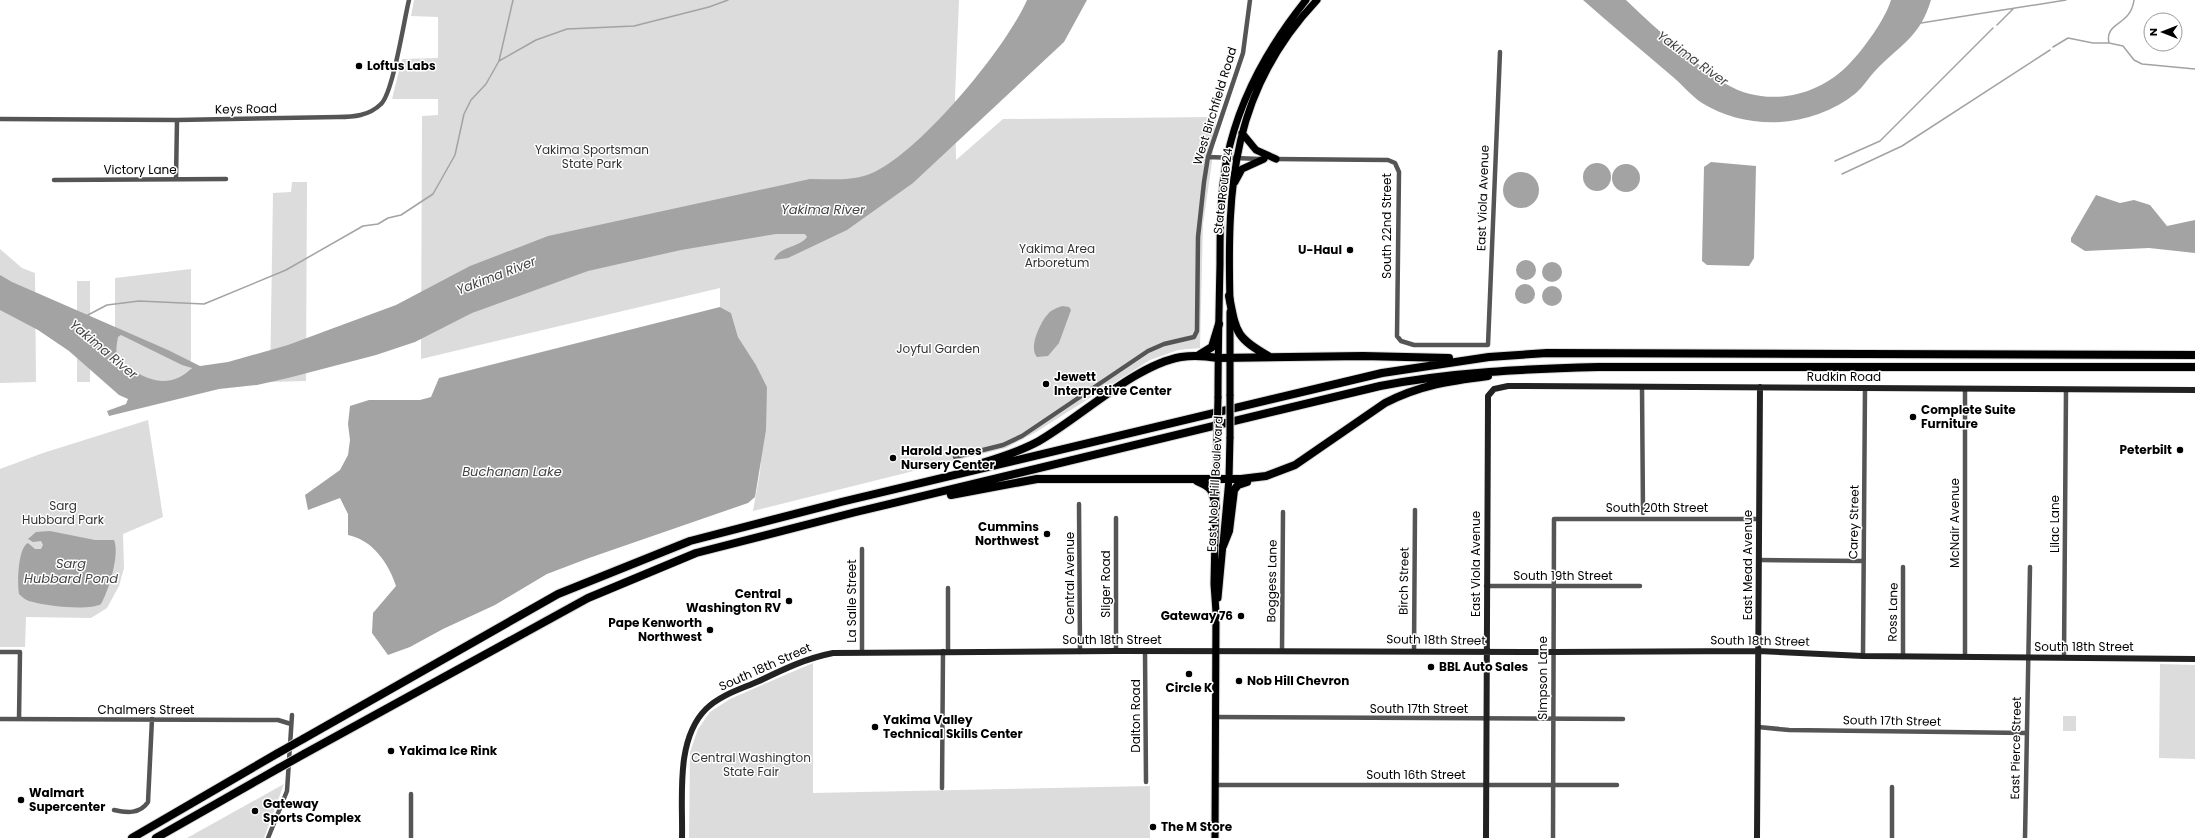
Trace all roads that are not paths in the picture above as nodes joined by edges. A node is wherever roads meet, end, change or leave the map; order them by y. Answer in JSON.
{"nodes":[{"id":1,"x":409,"y":0,"type":"edge"},
{"id":2,"x":1250,"y":0,"type":"edge"},
{"id":3,"x":1306,"y":0,"type":"edge"},
{"id":4,"x":1317,"y":0,"type":"edge"},
{"id":5,"x":1500,"y":52,"type":"dead end"},
{"id":6,"x":0,"y":119,"type":"edge"},
{"id":7,"x":177,"y":120,"type":"junction"},
{"id":8,"x":1242,"y":133,"type":"junction"},
{"id":9,"x":1208,"y":157,"type":"junction"},
{"id":10,"x":1227,"y":158,"type":"junction"},
{"id":11,"x":1236,"y":158,"type":"junction"},
{"id":12,"x":1264,"y":159,"type":"junction"},
{"id":13,"x":1276,"y":159,"type":"junction"},
{"id":14,"x":176,"y":179,"type":"junction"},
{"id":15,"x":226,"y":179,"type":"dead end"},
{"id":16,"x":54,"y":180,"type":"dead end"},
{"id":17,"x":1232,"y":186,"type":"junction"},
{"id":18,"x":1230,"y":296,"type":"junction"},
{"id":19,"x":1218,"y":324,"type":"junction"},
{"id":20,"x":1488,"y":346,"type":"joint"},
{"id":21,"x":2195,"y":355,"type":"edge"},
{"id":22,"x":1198,"y":356,"type":"junction"},
{"id":23,"x":1231,"y":357,"type":"junction"},
{"id":24,"x":1271,"y":357,"type":"junction"},
{"id":25,"x":1489,"y":357,"type":"junction"},
{"id":26,"x":1218,"y":358,"type":"junction"},
{"id":27,"x":1599,"y":366,"type":"junction"},
{"id":28,"x":2195,"y":368,"type":"edge"},
{"id":29,"x":1642,"y":387,"type":"junction"},
{"id":30,"x":1760,"y":387,"type":"junction"},
{"id":31,"x":1865,"y":388,"type":"junction"},
{"id":32,"x":1494,"y":389,"type":"joint"},
{"id":33,"x":1965,"y":389,"type":"junction"},
{"id":34,"x":2066,"y":390,"type":"junction"},
{"id":35,"x":2195,"y":390,"type":"edge"},
{"id":36,"x":956,"y":457,"type":"dead end"},
{"id":37,"x":1266,"y":476,"type":"junction"},
{"id":38,"x":1192,"y":479,"type":"junction"},
{"id":39,"x":1217,"y":479,"type":"junction"},
{"id":40,"x":1229,"y":479,"type":"junction"},
{"id":41,"x":841,"y":502,"type":"junction"},
{"id":42,"x":1079,"y":504,"type":"dead end"},
{"id":43,"x":1216,"y":507,"type":"junction"},
{"id":44,"x":1415,"y":510,"type":"dead end"},
{"id":45,"x":856,"y":512,"type":"junction"},
{"id":46,"x":1283,"y":512,"type":"dead end"},
{"id":47,"x":1642,"y":513,"type":"dead end"},
{"id":48,"x":1116,"y":518,"type":"dead end"},
{"id":49,"x":1554,"y":519,"type":"joint"},
{"id":50,"x":1760,"y":519,"type":"junction"},
{"id":51,"x":1223,"y":546,"type":"junction"},
{"id":52,"x":862,"y":549,"type":"dead end"},
{"id":53,"x":1759,"y":560,"type":"junction"},
{"id":54,"x":1863,"y":561,"type":"junction"},
{"id":55,"x":1903,"y":567,"type":"dead end"},
{"id":56,"x":2030,"y":567,"type":"dead end"},
{"id":57,"x":1486,"y":586,"type":"junction"},
{"id":58,"x":1554,"y":586,"type":"junction"},
{"id":59,"x":1640,"y":586,"type":"dead end"},
{"id":60,"x":948,"y":588,"type":"dead end"},
{"id":61,"x":1216,"y":612,"type":"junction"},
{"id":62,"x":1282,"y":650,"type":"junction"},
{"id":63,"x":946,"y":651,"type":"junction"},
{"id":64,"x":1116,"y":651,"type":"junction"},
{"id":65,"x":1145,"y":651,"type":"junction"},
{"id":66,"x":1216,"y":651,"type":"junction"},
{"id":67,"x":1414,"y":651,"type":"junction"},
{"id":68,"x":1759,"y":651,"type":"junction"},
{"id":69,"x":0,"y":652,"type":"edge"},
{"id":70,"x":862,"y":652,"type":"junction"},
{"id":71,"x":1080,"y":652,"type":"junction"},
{"id":72,"x":1486,"y":652,"type":"junction"},
{"id":73,"x":1553,"y":652,"type":"junction"},
{"id":74,"x":1863,"y":656,"type":"junction"},
{"id":75,"x":1902,"y":657,"type":"junction"},
{"id":76,"x":1965,"y":657,"type":"junction"},
{"id":77,"x":2029,"y":658,"type":"junction"},
{"id":78,"x":2064,"y":658,"type":"junction"},
{"id":79,"x":2195,"y":659,"type":"edge"},
{"id":80,"x":292,"y":715,"type":"dead end"},
{"id":81,"x":1215,"y":717,"type":"junction"},
{"id":82,"x":0,"y":719,"type":"edge"},
{"id":83,"x":19,"y":719,"type":"junction"},
{"id":84,"x":1486,"y":719,"type":"junction"},
{"id":85,"x":1553,"y":719,"type":"junction"},
{"id":86,"x":1623,"y":719,"type":"dead end"},
{"id":87,"x":152,"y":720,"type":"junction"},
{"id":88,"x":291,"y":724,"type":"junction"},
{"id":89,"x":1758,"y":727,"type":"junction"},
{"id":90,"x":2026,"y":733,"type":"junction"},
{"id":91,"x":1146,"y":782,"type":"dead end"},
{"id":92,"x":1215,"y":785,"type":"junction"},
{"id":93,"x":1553,"y":785,"type":"junction"},
{"id":94,"x":1617,"y":785,"type":"dead end"},
{"id":95,"x":1486,"y":786,"type":"junction"},
{"id":96,"x":1892,"y":787,"type":"dead end"},
{"id":97,"x":942,"y":788,"type":"dead end"},
{"id":98,"x":411,"y":794,"type":"dead end"},
{"id":99,"x":114,"y":810,"type":"dead end"},
{"id":100,"x":132,"y":838,"type":"edge"},
{"id":101,"x":156,"y":838,"type":"edge"},
{"id":102,"x":268,"y":838,"type":"edge"},
{"id":103,"x":411,"y":838,"type":"edge"},
{"id":104,"x":682,"y":838,"type":"edge"},
{"id":105,"x":1215,"y":838,"type":"edge"},
{"id":106,"x":1486,"y":838,"type":"edge"},
{"id":107,"x":1553,"y":838,"type":"edge"},
{"id":108,"x":1757,"y":838,"type":"edge"},
{"id":109,"x":1892,"y":838,"type":"edge"},
{"id":110,"x":2025,"y":838,"type":"edge"}],
"edges":[{"from":1,"to":7,"type":"street","name":"Keys Road"},
{"from":2,"to":9,"type":"street","name":"West Birchfield Road"},
{"from":3,"to":10,"type":"main road","name":"State Route 24"},
{"from":4,"to":8,"type":"main road","name":"State Route 24"},
{"from":5,"to":20,"type":"street","name":"East Viola Avenue"},
{"from":6,"to":7,"type":"street","name":"Keys Road"},
{"from":7,"to":14,"type":"street"},
{"from":8,"to":11,"type":"main road","name":"State Route 24"},
{"from":8,"to":13,"type":"main road"},
{"from":9,"to":10,"type":"street","name":"South 22nd Street"},
{"from":9,"to":36,"type":"street","name":"West Birchfield Road"},
{"from":10,"to":11,"type":"street","name":"South 22nd Street"},
{"from":10,"to":19,"type":"main road","name":"State Route 24"},
{"from":11,"to":12,"type":"street","name":"South 22nd Street"},
{"from":11,"to":17,"type":"main road","name":"State Route 24"},
{"from":12,"to":13,"type":"street","name":"South 22nd Street"},
{"from":12,"to":17,"type":"main road"},
{"from":13,"to":20,"type":"street","name":"South 22nd Street"},
{"from":14,"to":15,"type":"street","name":"Victory Lane"},
{"from":14,"to":16,"type":"street","name":"Victory Lane"},
{"from":17,"to":18,"type":"main road","name":"State Route 24"},
{"from":18,"to":23,"type":"main road","name":"State Route 24"},
{"from":18,"to":24,"type":"highway"},
{"from":19,"to":22,"type":"highway"},
{"from":19,"to":26,"type":"main road","name":"State Route 24"},
{"from":21,"to":25,"type":"highway"},
{"from":22,"to":26,"type":"highway"},
{"from":22,"to":41,"type":"highway"},
{"from":23,"to":24,"type":"highway"},
{"from":23,"to":26,"type":"highway"},
{"from":23,"to":40,"type":"main road","name":"East Nob Hill Boulevard","bridge":true},
{"from":24,"to":25,"type":"highway"},
{"from":25,"to":41,"type":"highway"},
{"from":26,"to":39,"type":"main road","name":"East Nob Hill Boulevard","bridge":true},
{"from":27,"to":28,"type":"highway"},
{"from":27,"to":37,"type":"highway"},
{"from":27,"to":45,"type":"highway"},
{"from":29,"to":30,"type":"street","name":"Rudkin Road"},
{"from":29,"to":32,"type":"street","name":"Rudkin Road"},
{"from":29,"to":47,"type":"street"},
{"from":30,"to":31,"type":"street","name":"Rudkin Road"},
{"from":30,"to":50,"type":"street","name":"East Mead Avenue"},
{"from":31,"to":33,"type":"street","name":"Rudkin Road"},
{"from":31,"to":54,"type":"street","name":"Carey Street"},
{"from":32,"to":57,"type":"street","name":"East Viola Avenue"},
{"from":33,"to":34,"type":"street","name":"Rudkin Road"},
{"from":33,"to":76,"type":"street","name":"McNair Avenue"},
{"from":34,"to":35,"type":"street","name":"Rudkin Road"},
{"from":34,"to":78,"type":"street","name":"Lilac Lane"},
{"from":37,"to":40,"type":"highway"},
{"from":37,"to":51,"type":"highway"},
{"from":38,"to":39,"type":"highway"},
{"from":38,"to":43,"type":"highway"},
{"from":38,"to":45,"type":"highway"},
{"from":39,"to":40,"type":"highway"},
{"from":39,"to":43,"type":"main road","name":"East Nob Hill Boulevard"},
{"from":40,"to":51,"type":"main road","name":"East Nob Hill Boulevard"},
{"from":41,"to":100,"type":"highway","bridge":true},
{"from":42,"to":71,"type":"street","name":"Central Avenue"},
{"from":43,"to":61,"type":"main road","name":"East Nob Hill Boulevard"},
{"from":44,"to":67,"type":"street","name":"Birch Street"},
{"from":45,"to":101,"type":"highway","bridge":true},
{"from":46,"to":62,"type":"street","name":"Boggess Lane"},
{"from":48,"to":64,"type":"street","name":"Sliger Road"},
{"from":49,"to":50,"type":"street","name":"South 20th Street"},
{"from":49,"to":58,"type":"street","name":"Simpson Lane"},
{"from":50,"to":53,"type":"street","name":"East Mead Avenue"},
{"from":51,"to":61,"type":"main road","name":"East Nob Hill Boulevard"},
{"from":52,"to":70,"type":"street","name":"La Salle Street"},
{"from":53,"to":54,"type":"street"},
{"from":53,"to":68,"type":"street","name":"East Mead Avenue"},
{"from":54,"to":74,"type":"street","name":"Carey Street"},
{"from":55,"to":75,"type":"street","name":"Ross Lane"},
{"from":56,"to":77,"type":"street","name":"East Pierce Street"},
{"from":57,"to":58,"type":"street","name":"South 19th Street"},
{"from":57,"to":72,"type":"street","name":"East Viola Avenue"},
{"from":58,"to":59,"type":"street","name":"South 19th Street"},
{"from":58,"to":73,"type":"street","name":"Simpson Lane"},
{"from":60,"to":63,"type":"street"},
{"from":61,"to":66,"type":"main road","name":"East Nob Hill Boulevard"},
{"from":62,"to":66,"type":"street","name":"South 18th Street"},
{"from":62,"to":67,"type":"street","name":"South 18th Street"},
{"from":63,"to":70,"type":"street","name":"South 18th Street"},
{"from":63,"to":71,"type":"street","name":"South 18th Street"},
{"from":63,"to":97,"type":"street"},
{"from":64,"to":65,"type":"street","name":"South 18th Street"},
{"from":64,"to":71,"type":"street","name":"South 18th Street"},
{"from":65,"to":66,"type":"street","name":"South 18th Street"},
{"from":65,"to":91,"type":"street","name":"Dalton Road"},
{"from":66,"to":81,"type":"main road","name":"East Nob Hill Boulevard"},
{"from":67,"to":72,"type":"street","name":"South 18th Street"},
{"from":68,"to":73,"type":"street","name":"South 18th Street"},
{"from":68,"to":74,"type":"street","name":"South 18th Street"},
{"from":68,"to":89,"type":"street","name":"East Mead Avenue"},
{"from":69,"to":83,"type":"street"},
{"from":70,"to":104,"type":"street","name":"South 18th Street"},
{"from":72,"to":73,"type":"street","name":"South 18th Street"},
{"from":72,"to":84,"type":"street","name":"East Viola Avenue"},
{"from":73,"to":85,"type":"street","name":"Simpson Lane"},
{"from":74,"to":75,"type":"street","name":"South 18th Street"},
{"from":75,"to":76,"type":"street","name":"South 18th Street"},
{"from":76,"to":77,"type":"street","name":"South 18th Street"},
{"from":77,"to":78,"type":"street","name":"South 18th Street"},
{"from":77,"to":90,"type":"street","name":"East Pierce Street"},
{"from":78,"to":79,"type":"street","name":"South 18th Street"},
{"from":80,"to":88,"type":"street"},
{"from":81,"to":84,"type":"street","name":"South 17th Street"},
{"from":81,"to":92,"type":"main road","name":"East Nob Hill Boulevard"},
{"from":82,"to":83,"type":"street","name":"Chalmers Street"},
{"from":83,"to":87,"type":"street","name":"Chalmers Street"},
{"from":84,"to":85,"type":"street","name":"South 17th Street"},
{"from":84,"to":95,"type":"street","name":"East Viola Avenue"},
{"from":85,"to":86,"type":"street","name":"South 17th Street"},
{"from":85,"to":93,"type":"street","name":"Simpson Lane"},
{"from":87,"to":88,"type":"street","name":"Chalmers Street"},
{"from":87,"to":99,"type":"street"},
{"from":88,"to":102,"type":"street"},
{"from":89,"to":90,"type":"street","name":"South 17th Street"},
{"from":89,"to":108,"type":"street","name":"East Mead Avenue"},
{"from":90,"to":110,"type":"street","name":"East Pierce Street"},
{"from":92,"to":95,"type":"street","name":"South 16th Street"},
{"from":92,"to":105,"type":"main road","name":"East Nob Hill Boulevard"},
{"from":93,"to":94,"type":"street","name":"South 16th Street"},
{"from":93,"to":95,"type":"street","name":"South 16th Street"},
{"from":93,"to":107,"type":"street","name":"Simpson Lane"},
{"from":95,"to":106,"type":"street","name":"East Viola Avenue"},
{"from":96,"to":109,"type":"street"},
{"from":98,"to":103,"type":"street"}]}
